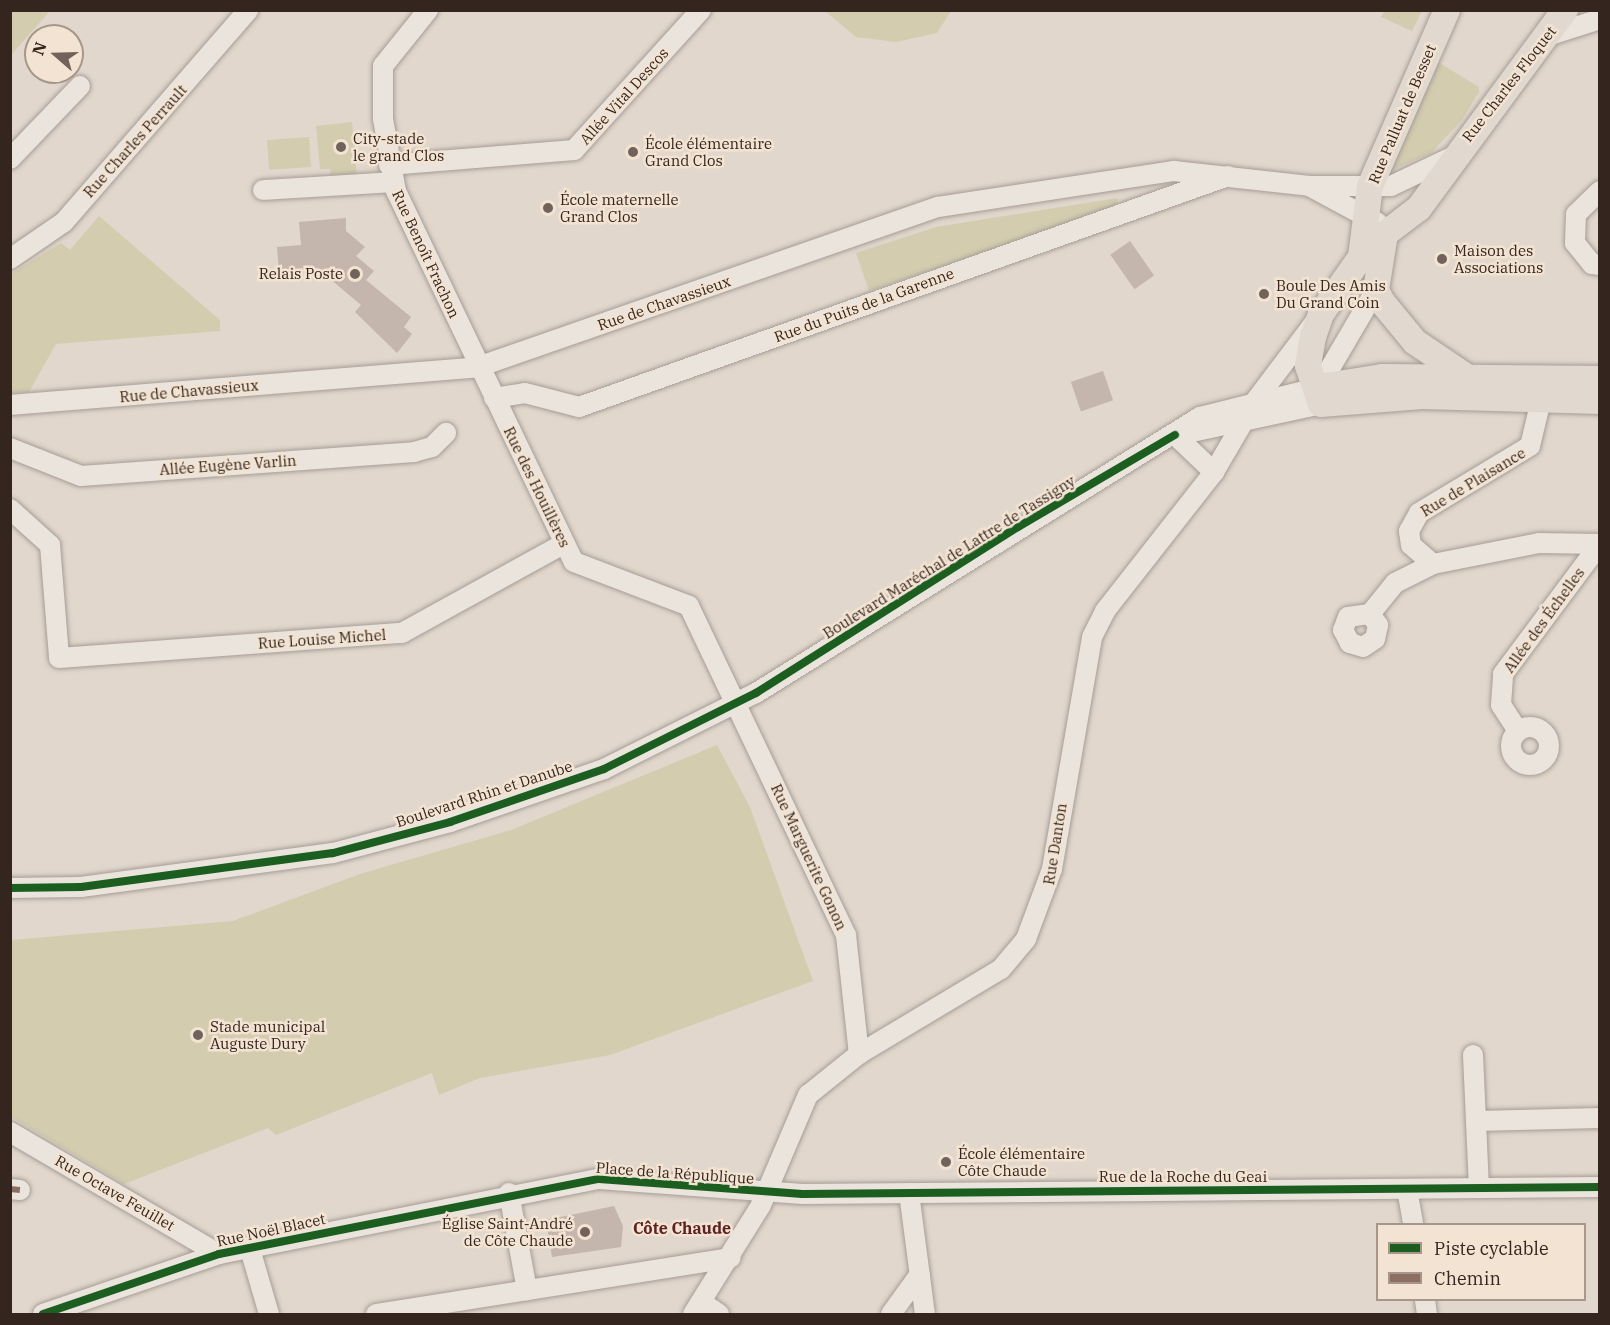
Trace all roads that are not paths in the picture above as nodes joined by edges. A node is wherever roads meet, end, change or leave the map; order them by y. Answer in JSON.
{"nodes":[{"id":1,"x":248,"y":10,"type":"edge"},
{"id":2,"x":428,"y":10,"type":"edge"},
{"id":3,"x":700,"y":10,"type":"edge"},
{"id":4,"x":1447,"y":10,"type":"edge"},
{"id":5,"x":1565,"y":10,"type":"edge"},
{"id":6,"x":1599,"y":19,"type":"edge"},
{"id":7,"x":1544,"y":37,"type":"junction"},
{"id":8,"x":80,"y":86,"type":"dead end"},
{"id":9,"x":1452,"y":158,"type":"junction"},
{"id":10,"x":10,"y":159,"type":"edge"},
{"id":11,"x":391,"y":174,"type":"junction"},
{"id":12,"x":1230,"y":175,"type":"junction"},
{"id":13,"x":1309,"y":186,"type":"junction"},
{"id":14,"x":1370,"y":186,"type":"junction"},
{"id":15,"x":264,"y":190,"type":"dead end"},
{"id":16,"x":1599,"y":191,"type":"edge"},
{"id":17,"x":1364,"y":219,"type":"junction"},
{"id":18,"x":1393,"y":227,"type":"junction"},
{"id":19,"x":10,"y":259,"type":"edge"},
{"id":20,"x":1599,"y":265,"type":"edge"},
{"id":21,"x":1376,"y":290,"type":"junction"},
{"id":22,"x":1321,"y":314,"type":"junction"},
{"id":23,"x":478,"y":367,"type":"junction"},
{"id":24,"x":1464,"y":375,"type":"junction"},
{"id":25,"x":1599,"y":379,"type":"edge"},
{"id":26,"x":1320,"y":396,"type":"junction"},
{"id":27,"x":494,"y":398,"type":"junction"},
{"id":28,"x":1256,"y":399,"type":"junction"},
{"id":29,"x":1541,"y":400,"type":"junction"},
{"id":30,"x":1599,"y":401,"type":"edge"},
{"id":31,"x":10,"y":405,"type":"edge"},
{"id":32,"x":1248,"y":421,"type":"junction"},
{"id":33,"x":446,"y":433,"type":"dead end"},
{"id":34,"x":1175,"y":435,"type":"junction"},
{"id":35,"x":10,"y":448,"type":"edge"},
{"id":36,"x":1214,"y":472,"type":"junction"},
{"id":37,"x":10,"y":509,"type":"edge"},
{"id":38,"x":564,"y":544,"type":"junction"},
{"id":39,"x":1599,"y":544,"type":"edge"},
{"id":40,"x":1433,"y":564,"type":"junction"},
{"id":41,"x":1370,"y":614,"type":"dead end"},
{"id":42,"x":738,"y":703,"type":"junction"},
{"id":43,"x":1518,"y":731,"type":"dead end"},
{"id":44,"x":10,"y":888,"type":"edge"},
{"id":45,"x":859,"y":1054,"type":"junction"},
{"id":46,"x":1473,"y":1055,"type":"dead end"},
{"id":47,"x":1599,"y":1118,"type":"edge"},
{"id":48,"x":1476,"y":1121,"type":"junction"},
{"id":49,"x":10,"y":1132,"type":"edge"},
{"id":50,"x":1599,"y":1187,"type":"edge"},
{"id":51,"x":1479,"y":1188,"type":"junction"},
{"id":52,"x":1407,"y":1189,"type":"junction"},
{"id":53,"x":509,"y":1193,"type":"junction"},
{"id":54,"x":768,"y":1193,"type":"junction"},
{"id":55,"x":909,"y":1193,"type":"junction"},
{"id":56,"x":1413,"y":1223,"type":"edge"},
{"id":57,"x":249,"y":1249,"type":"junction"},
{"id":58,"x":219,"y":1254,"type":"junction"},
{"id":59,"x":730,"y":1258,"type":"junction"},
{"id":60,"x":920,"y":1274,"type":"junction"},
{"id":61,"x":527,"y":1290,"type":"junction"},
{"id":62,"x":697,"y":1308,"type":"edge"},
{"id":63,"x":43,"y":1314,"type":"edge"},
{"id":64,"x":269,"y":1314,"type":"edge"},
{"id":65,"x":375,"y":1314,"type":"edge"},
{"id":66,"x":719,"y":1314,"type":"edge"},
{"id":67,"x":891,"y":1314,"type":"edge"},
{"id":68,"x":925,"y":1314,"type":"edge"}],
"edges":[{"from":1,"to":19,"type":"street","name":"Rue Charles Perrault"},
{"from":2,"to":11,"type":"street","name":"Rue Benoît Frachon"},
{"from":3,"to":11,"type":"street","name":"Allée Vital Descos"},
{"from":4,"to":14,"type":"main road","name":"Rue Palluat de Besset"},
{"from":5,"to":7,"type":"main road","name":"Rue Charles Floquet"},
{"from":6,"to":7,"type":"street"},
{"from":7,"to":9,"type":"main road","name":"Rue Charles Floquet"},
{"from":8,"to":10,"type":"street"},
{"from":9,"to":14,"type":"street","name":"Rue Charles Floquet"},
{"from":9,"to":18,"type":"main road","name":"Rue Charles Floquet"},
{"from":11,"to":15,"type":"street","name":"Allée Vital Descos"},
{"from":11,"to":23,"type":"street","name":"Rue Benoît Frachon"},
{"from":12,"to":13,"type":"street","name":"Rue de Chavassieux"},
{"from":12,"to":23,"type":"street","name":"Rue de Chavassieux"},
{"from":12,"to":27,"type":"street","name":"Rue du Puits de la Garenne"},
{"from":13,"to":14,"type":"street","name":"Rue de Chavassieux"},
{"from":13,"to":17,"type":"street","name":"Rue de Chavassieux"},
{"from":14,"to":17,"type":"main road","name":"Rue Palluat de Besset"},
{"from":16,"to":20,"type":"street"},
{"from":17,"to":18,"type":"street","name":"Rue de Chavassieux"},
{"from":17,"to":22,"type":"main road","name":"Rue Palluat de Besset"},
{"from":18,"to":21,"type":"main road"},
{"from":21,"to":24,"type":"main road"},
{"from":21,"to":26,"type":"street"},
{"from":22,"to":26,"type":"main road"},
{"from":22,"to":28,"type":"street","name":"Rue Danton"},
{"from":23,"to":27,"type":"street","name":"Rue des Houillères"},
{"from":23,"to":31,"type":"street","name":"Rue de Chavassieux"},
{"from":24,"to":25,"type":"main road","name":"Boulevard Maréchal de Lattre de Tassigny"},
{"from":24,"to":26,"type":"main road","name":"Boulevard Maréchal de Lattre de Tassigny"},
{"from":26,"to":28,"type":"street","name":"Boulevard Maréchal de Lattre de Tassigny"},
{"from":26,"to":29,"type":"main road","name":"Boulevard Maréchal de Lattre de Tassigny"},
{"from":26,"to":32,"type":"street","name":"Boulevard Maréchal de Lattre de Tassigny"},
{"from":27,"to":38,"type":"street","name":"Rue des Houillères"},
{"from":28,"to":32,"type":"street","name":"Rue Danton"},
{"from":28,"to":34,"type":"street","name":"Boulevard Maréchal de Lattre de Tassigny"},
{"from":29,"to":30,"type":"main road","name":"Boulevard Maréchal de Lattre de Tassigny"},
{"from":29,"to":40,"type":"street","name":"Rue de Plaisance"},
{"from":32,"to":34,"type":"street","name":"Boulevard Maréchal de Lattre de Tassigny"},
{"from":32,"to":36,"type":"street","name":"Rue Danton"},
{"from":33,"to":35,"type":"street","name":"Allée Eugène Varlin"},
{"from":34,"to":36,"type":"street"},
{"from":34,"to":42,"type":"street","name":"Boulevard Maréchal de Lattre de Tassigny"},
{"from":36,"to":45,"type":"street","name":"Rue Danton"},
{"from":37,"to":38,"type":"street","name":"Rue Louise Michel"},
{"from":38,"to":42,"type":"street","name":"Rue des Houillères"},
{"from":39,"to":40,"type":"street"},
{"from":39,"to":43,"type":"street","name":"Allée des Échelles"},
{"from":40,"to":41,"type":"street"},
{"from":42,"to":44,"type":"street","name":"Boulevard Rhin et Danube"},
{"from":42,"to":45,"type":"street","name":"Rue Marguerite Gonon"},
{"from":45,"to":54,"type":"street","name":"Rue Danton"},
{"from":46,"to":48,"type":"street"},
{"from":47,"to":48,"type":"street"},
{"from":48,"to":51,"type":"street"},
{"from":49,"to":58,"type":"street","name":"Rue Octave Feuillet"},
{"from":50,"to":51,"type":"street","name":"Rue de la Roche du Geai"},
{"from":51,"to":52,"type":"street","name":"Rue de la Roche du Geai"},
{"from":52,"to":55,"type":"street","name":"Rue de la Roche du Geai"},
{"from":52,"to":56,"type":"street"},
{"from":53,"to":54,"type":"street","name":"Place de la République"},
{"from":53,"to":57,"type":"street","name":"Rue Noël Blacet"},
{"from":53,"to":61,"type":"street"},
{"from":54,"to":55,"type":"street","name":"Rue de la Roche du Geai"},
{"from":54,"to":59,"type":"street","name":"Rue Danton"},
{"from":55,"to":60,"type":"street"},
{"from":57,"to":58,"type":"street","name":"Rue Noël Blacet"},
{"from":57,"to":64,"type":"street"},
{"from":58,"to":63,"type":"street","name":"Rue Noël Blacet"},
{"from":59,"to":61,"type":"street"},
{"from":59,"to":62,"type":"street","name":"Rue Danton"},
{"from":60,"to":67,"type":"street"},
{"from":60,"to":68,"type":"street"},
{"from":61,"to":65,"type":"street"},
{"from":62,"to":66,"type":"street"}]}
